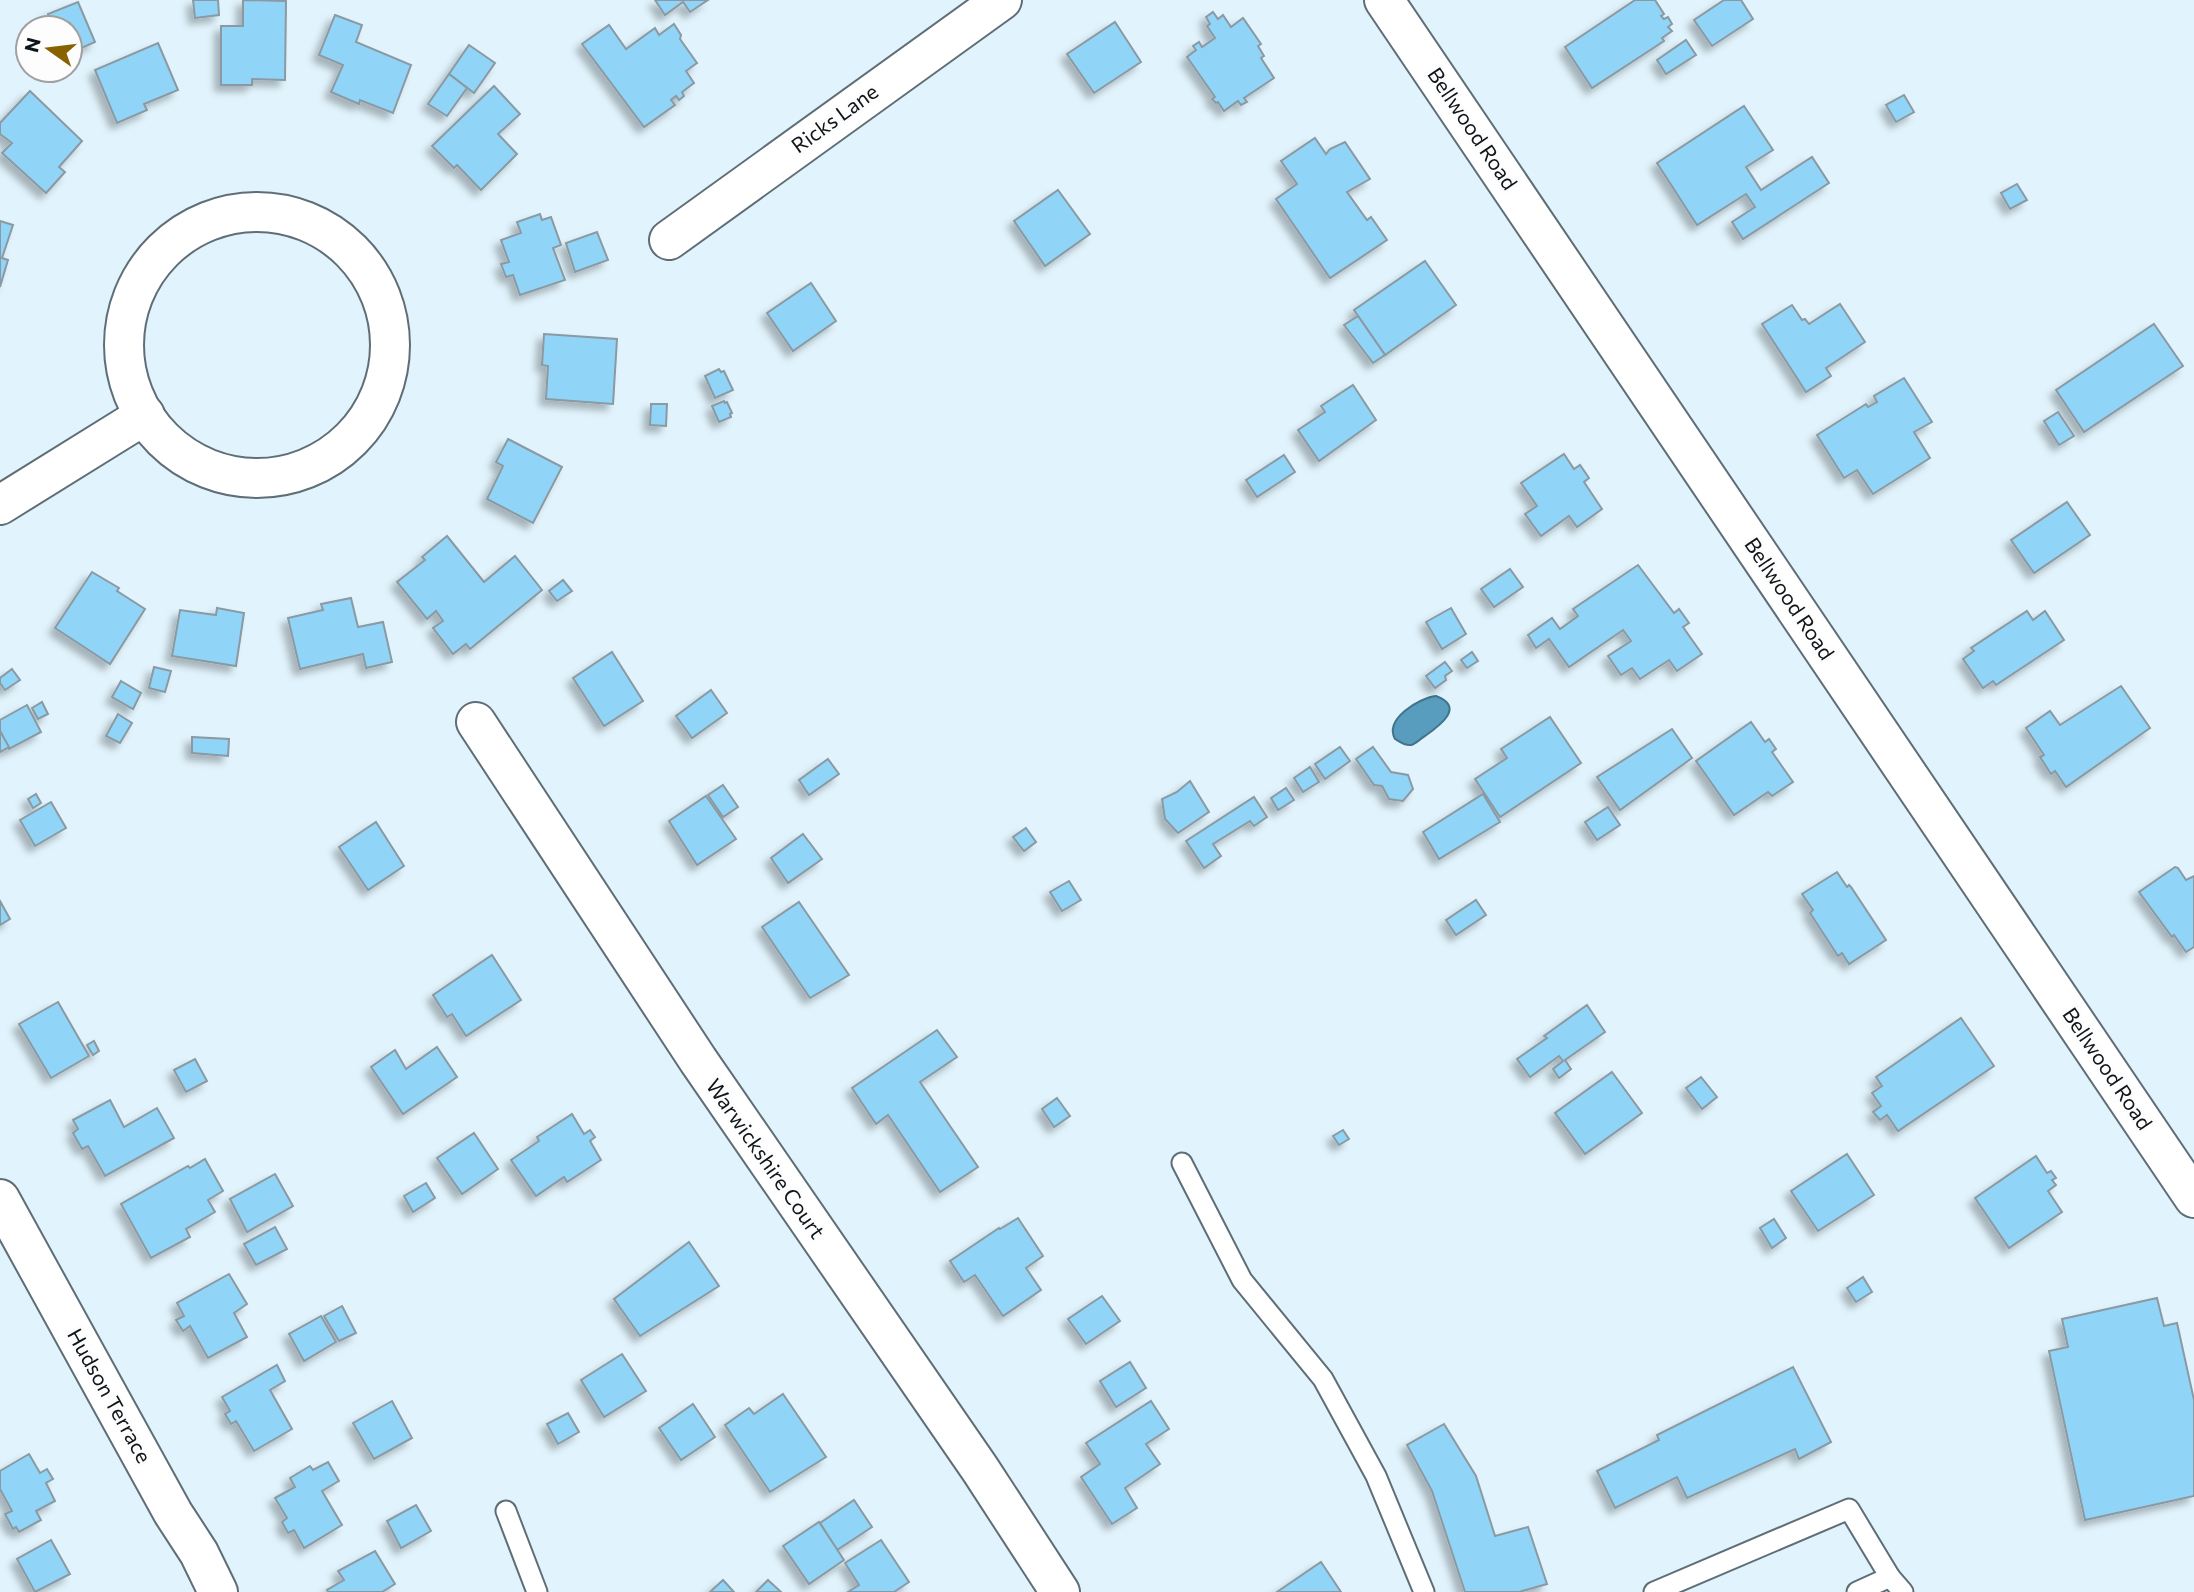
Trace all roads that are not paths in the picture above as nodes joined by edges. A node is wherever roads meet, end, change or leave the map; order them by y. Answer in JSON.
{"nodes":[{"id":1,"x":1002,"y":0,"type":"edge"},
{"id":2,"x":1384,"y":0,"type":"edge"},
{"id":3,"x":669,"y":240,"type":"dead end"},
{"id":4,"x":145,"y":415,"type":"junction"},
{"id":5,"x":0,"y":505,"type":"edge"},
{"id":6,"x":476,"y":722,"type":"dead end"},
{"id":7,"x":1182,"y":1163,"type":"dead end"},
{"id":8,"x":2194,"y":1198,"type":"edge"},
{"id":9,"x":0,"y":1199,"type":"edge"},
{"id":10,"x":506,"y":1511,"type":"dead end"},
{"id":11,"x":1890,"y":1577,"type":"junction"},
{"id":12,"x":1678,"y":1588,"type":"edge"},
{"id":13,"x":218,"y":1592,"type":"edge"},
{"id":14,"x":537,"y":1592,"type":"edge"},
{"id":15,"x":1060,"y":1592,"type":"edge"},
{"id":16,"x":1424,"y":1592,"type":"edge"},
{"id":17,"x":1654,"y":1592,"type":"edge"},
{"id":18,"x":1857,"y":1592,"type":"edge"},
{"id":19,"x":1903,"y":1592,"type":"edge"}],
"edges":[{"from":1,"to":3,"type":"street","name":"Ricks Lane"},
{"from":2,"to":8,"type":"street","name":"Bellwood Road"},
{"from":4,"to":4,"type":"street"},
{"from":4,"to":5,"type":"street"},
{"from":6,"to":15,"type":"street","name":"Warwickshire Court"},
{"from":7,"to":16,"type":"lane"},
{"from":9,"to":13,"type":"street","name":"Hudson Terrace"},
{"from":10,"to":14,"type":"lane"},
{"from":11,"to":12,"type":"lane"},
{"from":11,"to":18,"type":"lane"},
{"from":11,"to":19,"type":"lane"},
{"from":12,"to":17,"type":"lane"}]}
